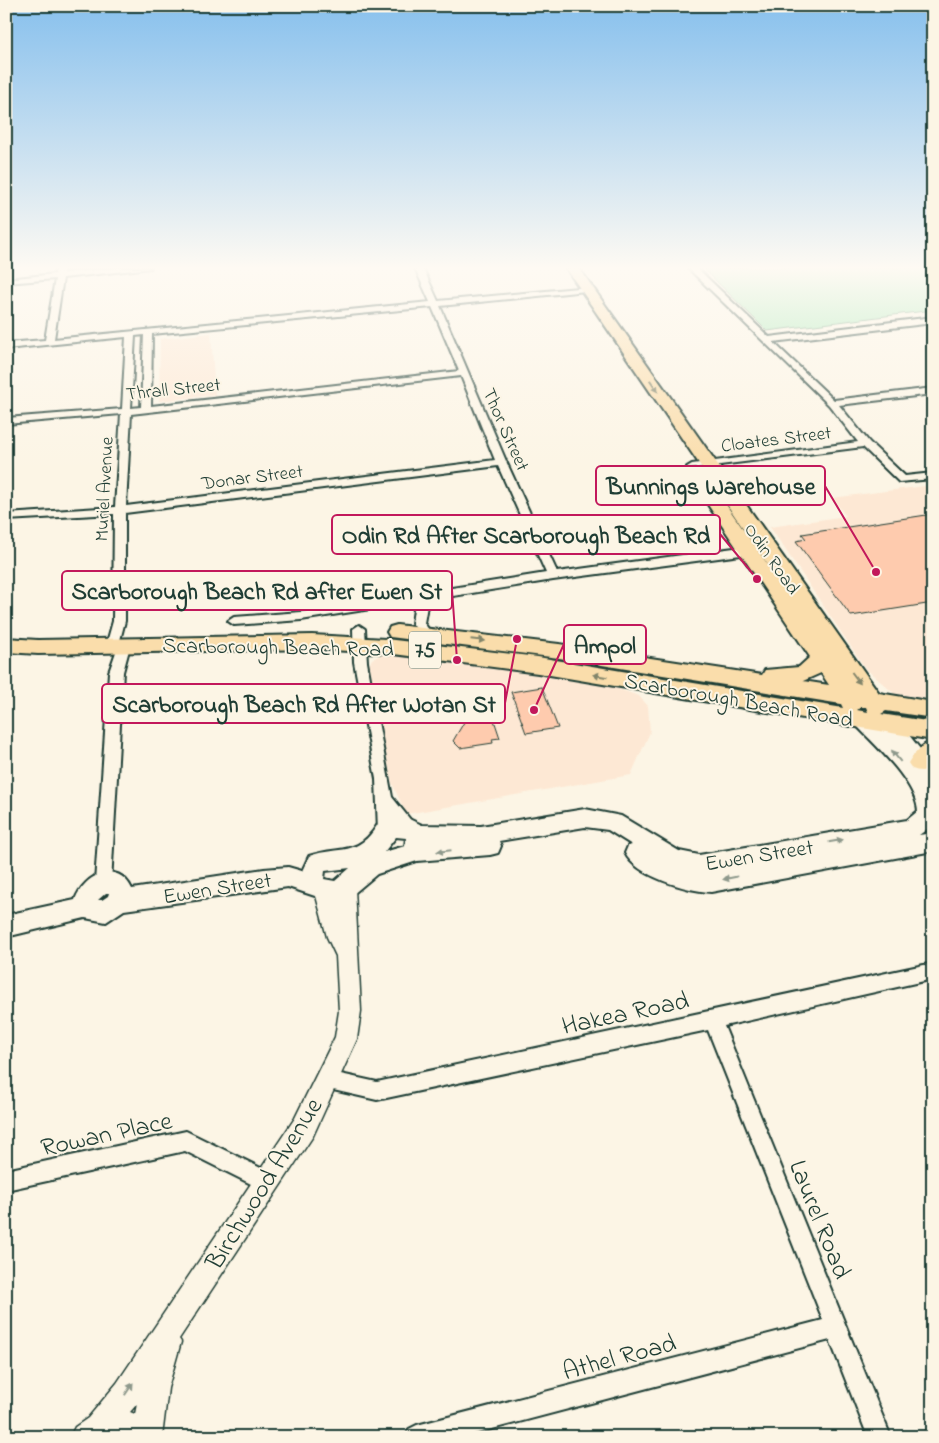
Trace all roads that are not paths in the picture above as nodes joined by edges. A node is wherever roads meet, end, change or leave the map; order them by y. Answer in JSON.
{"nodes":[{"id":1,"x":50,"y":335,"type":"edge"},
{"id":2,"x":117,"y":335,"type":"edge"},
{"id":3,"x":131,"y":335,"type":"edge"},
{"id":4,"x":148,"y":335,"type":"edge"},
{"id":5,"x":448,"y":335,"type":"edge"},
{"id":6,"x":611,"y":335,"type":"edge"},
{"id":7,"x":760,"y":335,"type":"edge"},
{"id":8,"x":804,"y":335,"type":"edge"},
{"id":9,"x":765,"y":340,"type":"junction"},
{"id":10,"x":49,"y":342,"type":"junction"},
{"id":11,"x":6,"y":346,"type":"edge"},
{"id":12,"x":463,"y":373,"type":"junction"},
{"id":13,"x":933,"y":391,"type":"edge"},
{"id":14,"x":832,"y":403,"type":"junction"},
{"id":15,"x":146,"y":409,"type":"junction"},
{"id":16,"x":128,"y":411,"type":"junction"},
{"id":17,"x":6,"y":420,"type":"edge"},
{"id":18,"x":865,"y":444,"type":"junction"},
{"id":19,"x":501,"y":462,"type":"junction"},
{"id":20,"x":700,"y":466,"type":"junction"},
{"id":21,"x":933,"y":476,"type":"edge"},
{"id":22,"x":120,"y":510,"type":"junction"},
{"id":23,"x":6,"y":517,"type":"edge"},
{"id":24,"x":757,"y":549,"type":"junction"},
{"id":25,"x":553,"y":576,"type":"junction"},
{"id":26,"x":422,"y":598,"type":"junction"},
{"id":27,"x":802,"y":599,"type":"junction"},
{"id":28,"x":234,"y":621,"type":"dead end"},
{"id":29,"x":426,"y":634,"type":"junction"},
{"id":30,"x":359,"y":636,"type":"junction"},
{"id":31,"x":6,"y":641,"type":"edge"},
{"id":32,"x":117,"y":642,"type":"junction"},
{"id":33,"x":6,"y":645,"type":"edge"},
{"id":34,"x":820,"y":658,"type":"junction"},
{"id":35,"x":622,"y":661,"type":"junction"},
{"id":36,"x":847,"y":696,"type":"junction"},
{"id":37,"x":901,"y":704,"type":"junction"},
{"id":38,"x":868,"y":710,"type":"junction"},
{"id":39,"x":933,"y":710,"type":"edge"},
{"id":40,"x":889,"y":724,"type":"junction"},
{"id":41,"x":933,"y":731,"type":"edge"},
{"id":42,"x":928,"y":765,"type":"edge"},
{"id":43,"x":387,"y":802,"type":"junction"},
{"id":44,"x":386,"y":830,"type":"junction"},
{"id":45,"x":414,"y":838,"type":"junction"},
{"id":46,"x":887,"y":842,"type":"junction"},
{"id":47,"x":933,"y":842,"type":"edge"},
{"id":48,"x":317,"y":863,"type":"junction"},
{"id":49,"x":328,"y":888,"type":"junction"},
{"id":50,"x":104,"y":896,"type":"junction"},
{"id":51,"x":6,"y":916,"type":"edge"},
{"id":52,"x":6,"y":926,"type":"edge"},
{"id":53,"x":931,"y":974,"type":"edge"},
{"id":54,"x":713,"y":1020,"type":"junction"},
{"id":55,"x":327,"y":1080,"type":"junction"},
{"id":56,"x":6,"y":1180,"type":"edge"},
{"id":57,"x":268,"y":1182,"type":"junction"},
{"id":58,"x":175,"y":1320,"type":"junction"},
{"id":59,"x":835,"y":1328,"type":"junction"},
{"id":60,"x":92,"y":1432,"type":"edge"},
{"id":61,"x":141,"y":1437,"type":"edge"},
{"id":62,"x":147,"y":1437,"type":"edge"},
{"id":63,"x":417,"y":1437,"type":"edge"},
{"id":64,"x":880,"y":1437,"type":"edge"}],
"edges":[{"from":1,"to":10,"type":"street"},
{"from":2,"to":10,"type":"street"},
{"from":3,"to":16,"type":"street","name":"Muriel Avenue"},
{"from":4,"to":15,"type":"street"},
{"from":5,"to":12,"type":"street","name":"Thor Street"},
{"from":6,"to":20,"type":"main road","name":"Odin Road"},
{"from":7,"to":9,"type":"street"},
{"from":8,"to":9,"type":"street"},
{"from":9,"to":14,"type":"street"},
{"from":10,"to":11,"type":"street"},
{"from":12,"to":15,"type":"street","name":"Thrall Street"},
{"from":12,"to":19,"type":"street","name":"Thor Street"},
{"from":13,"to":14,"type":"street"},
{"from":14,"to":18,"type":"street"},
{"from":15,"to":16,"type":"street","name":"Thrall Street"},
{"from":16,"to":17,"type":"street","name":"Thrall Street"},
{"from":16,"to":22,"type":"street","name":"Muriel Avenue"},
{"from":18,"to":20,"type":"street","name":"Cloates Street"},
{"from":18,"to":21,"type":"street"},
{"from":19,"to":22,"type":"street","name":"Donar Street"},
{"from":19,"to":25,"type":"street","name":"Thor Street"},
{"from":20,"to":24,"type":"main road","name":"Odin Road"},
{"from":22,"to":23,"type":"street","name":"Donar Street"},
{"from":22,"to":32,"type":"street","name":"Muriel Avenue"},
{"from":24,"to":25,"type":"street"},
{"from":24,"to":27,"type":"main road","name":"Odin Road"},
{"from":24,"to":34,"type":"main road","name":"Odin Road"},
{"from":25,"to":26,"type":"street"},
{"from":26,"to":28,"type":"street"},
{"from":26,"to":29,"type":"street"},
{"from":27,"to":37,"type":"main road"},
{"from":27,"to":38,"type":"main road","name":"Odin Road","one_way":true},
{"from":29,"to":30,"type":"main road","name":"Scarborough Beach Road","number":"75"},
{"from":29,"to":35,"type":"main road","name":"Scarborough Beach Road","number":"75","one_way":true},
{"from":30,"to":32,"type":"main road","name":"Scarborough Beach Road","number":"75"},
{"from":38,"to":30,"type":"main road","name":"Scarborough Beach Road","number":"75","one_way":true},
{"from":30,"to":43,"type":"street"},
{"from":31,"to":32,"type":"main road","name":"Scarborough Beach Road","number":"75"},
{"from":32,"to":33,"type":"main road","name":"Scarborough Beach Road","number":"75"},
{"from":32,"to":50,"type":"street","name":"Muriel Avenue"},
{"from":34,"to":35,"type":"main road"},
{"from":34,"to":36,"type":"main road","name":"Odin Road"},
{"from":35,"to":36,"type":"main road","name":"Scarborough Beach Road","number":"75"},
{"from":36,"to":38,"type":"main road","name":"Odin Road"},
{"from":37,"to":38,"type":"main road","name":"Scarborough Beach Road","number":"75"},
{"from":37,"to":39,"type":"main road","name":"Scarborough Beach Road","number":"75"},
{"from":38,"to":40,"type":"main road","name":"Scarborough Beach Road","number":"75"},
{"from":46,"to":38,"type":"main road","name":"Ewen Street","one_way":true},
{"from":40,"to":41,"type":"main road","name":"Scarborough Beach Road","number":"75"},
{"from":40,"to":42,"type":"main road"},
{"from":43,"to":44,"type":"street"},
{"from":43,"to":45,"type":"street"},
{"from":44,"to":45,"type":"main road","name":"Ewen Street"},
{"from":44,"to":48,"type":"main road","name":"Ewen Street"},
{"from":45,"to":46,"type":"main road","name":"Ewen Street"},
{"from":45,"to":49,"type":"main road","name":"Ewen Street"},
{"from":46,"to":47,"type":"main road","name":"Ewen Street"},
{"from":48,"to":49,"type":"main road"},
{"from":48,"to":50,"type":"main road","name":"Ewen Street"},
{"from":49,"to":50,"type":"main road","name":"Ewen Street"},
{"from":49,"to":55,"type":"street","name":"Birchwood Avenue"},
{"from":50,"to":51,"type":"main road","name":"Ewen Street"},
{"from":50,"to":52,"type":"main road","name":"Ewen Street"},
{"from":53,"to":54,"type":"street","name":"Hakea Road"},
{"from":54,"to":55,"type":"street","name":"Hakea Road"},
{"from":54,"to":59,"type":"street","name":"Laurel Road"},
{"from":55,"to":57,"type":"street","name":"Birchwood Avenue"},
{"from":56,"to":57,"type":"street","name":"Rowan Place"},
{"from":57,"to":58,"type":"street","name":"Birchwood Avenue"},
{"from":60,"to":58,"type":"street","name":"Birchwood Avenue","one_way":true},
{"from":58,"to":62,"type":"street","name":"Birchwood Avenue"},
{"from":59,"to":63,"type":"street","name":"Athel Road"},
{"from":59,"to":64,"type":"street","name":"Laurel Road"},
{"from":60,"to":61,"type":"street","name":"Birchwood Avenue"}]}
